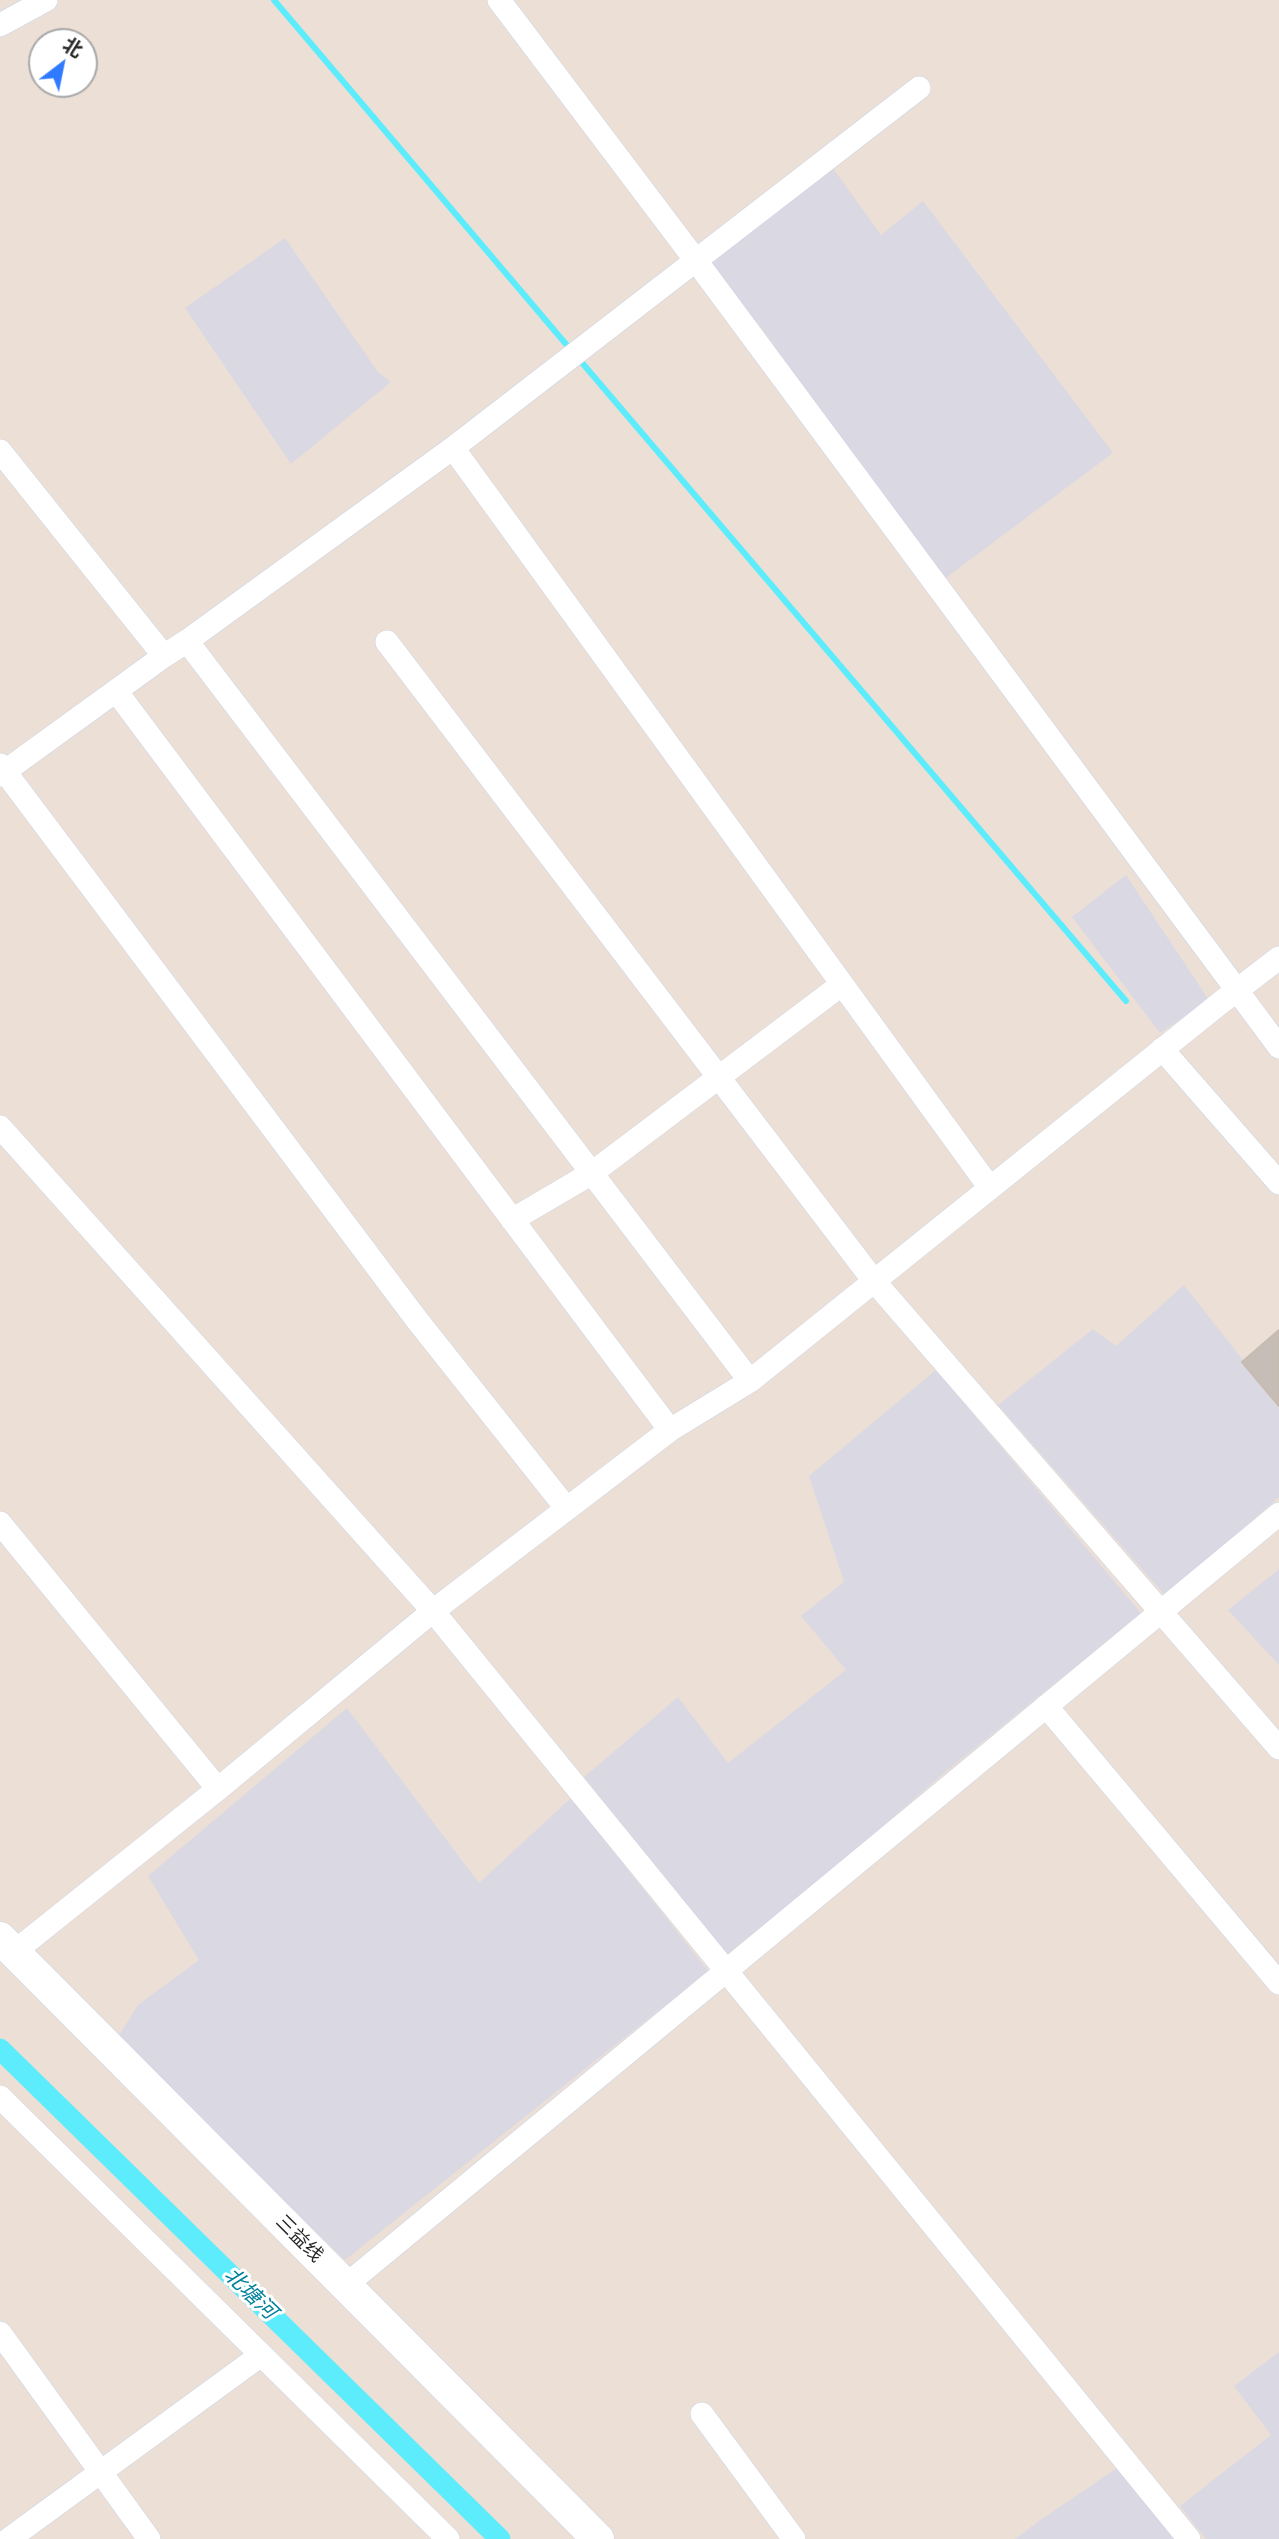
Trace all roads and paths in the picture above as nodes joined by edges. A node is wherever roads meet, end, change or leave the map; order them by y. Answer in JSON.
{"nodes":[{"id":1,"x":46,"y":0,"type":"edge"},
{"id":2,"x":499,"y":0,"type":"edge"},
{"id":3,"x":0,"y":25,"type":"edge"},
{"id":4,"x":919,"y":89,"type":"dead end"},
{"id":5,"x":696,"y":262,"type":"junction"},
{"id":6,"x":453,"y":447,"type":"junction"},
{"id":7,"x":0,"y":452,"type":"edge"},
{"id":8,"x":187,"y":641,"type":"junction"},
{"id":9,"x":387,"y":642,"type":"dead end"},
{"id":10,"x":164,"y":656,"type":"junction"},
{"id":11,"x":116,"y":691,"type":"junction"},
{"id":12,"x":2,"y":771,"type":"edge"},
{"id":13,"x":1279,"y":958,"type":"edge"},
{"id":14,"x":841,"y":985,"type":"junction"},
{"id":15,"x":1236,"y":990,"type":"junction"},
{"id":16,"x":1279,"y":1047,"type":"edge"},
{"id":17,"x":1162,"y":1049,"type":"junction"},
{"id":18,"x":720,"y":1078,"type":"junction"},
{"id":19,"x":0,"y":1127,"type":"edge"},
{"id":20,"x":592,"y":1173,"type":"junction"},
{"id":21,"x":1279,"y":1183,"type":"edge"},
{"id":22,"x":990,"y":1188,"type":"junction"},
{"id":23,"x":512,"y":1220,"type":"junction"},
{"id":24,"x":874,"y":1281,"type":"junction"},
{"id":25,"x":750,"y":1381,"type":"junction"},
{"id":26,"x":670,"y":1430,"type":"junction"},
{"id":27,"x":567,"y":1509,"type":"junction"},
{"id":28,"x":1279,"y":1514,"type":"edge"},
{"id":29,"x":0,"y":1523,"type":"edge"},
{"id":30,"x":433,"y":1611,"type":"junction"},
{"id":31,"x":1160,"y":1612,"type":"junction"},
{"id":32,"x":1046,"y":1706,"type":"junction"},
{"id":33,"x":1279,"y":1748,"type":"edge"},
{"id":34,"x":218,"y":1790,"type":"junction"},
{"id":35,"x":7,"y":1945,"type":"edge"},
{"id":36,"x":726,"y":1971,"type":"junction"},
{"id":37,"x":1279,"y":1983,"type":"edge"},
{"id":38,"x":0,"y":2097,"type":"edge"},
{"id":39,"x":346,"y":2285,"type":"junction"},
{"id":40,"x":0,"y":2333,"type":"edge"},
{"id":41,"x":261,"y":2355,"type":"junction"},
{"id":42,"x":702,"y":2414,"type":"dead end"},
{"id":43,"x":101,"y":2472,"type":"junction"},
{"id":44,"x":9,"y":2539,"type":"edge"},
{"id":45,"x":149,"y":2539,"type":"edge"},
{"id":46,"x":448,"y":2539,"type":"edge"},
{"id":47,"x":598,"y":2539,"type":"edge"},
{"id":48,"x":794,"y":2539,"type":"edge"},
{"id":49,"x":1189,"y":2539,"type":"edge"}],
"edges":[{"from":1,"to":3,"type":"street"},
{"from":2,"to":5,"type":"street"},
{"from":4,"to":5,"type":"street"},
{"from":5,"to":6,"type":"street"},
{"from":5,"to":15,"type":"street"},
{"from":6,"to":8,"type":"street"},
{"from":6,"to":14,"type":"street"},
{"from":7,"to":10,"type":"street"},
{"from":8,"to":10,"type":"street"},
{"from":8,"to":20,"type":"street"},
{"from":9,"to":18,"type":"street"},
{"from":10,"to":11,"type":"street"},
{"from":11,"to":12,"type":"street"},
{"from":11,"to":23,"type":"street"},
{"from":12,"to":27,"type":"street"},
{"from":13,"to":15,"type":"street"},
{"from":14,"to":18,"type":"street"},
{"from":14,"to":22,"type":"street"},
{"from":15,"to":16,"type":"street"},
{"from":15,"to":17,"type":"street"},
{"from":17,"to":21,"type":"street"},
{"from":17,"to":22,"type":"street"},
{"from":18,"to":20,"type":"street"},
{"from":18,"to":24,"type":"street"},
{"from":19,"to":30,"type":"street"},
{"from":20,"to":23,"type":"street"},
{"from":20,"to":25,"type":"street"},
{"from":22,"to":24,"type":"street"},
{"from":23,"to":26,"type":"street"},
{"from":24,"to":25,"type":"street"},
{"from":24,"to":31,"type":"street"},
{"from":25,"to":26,"type":"street"},
{"from":26,"to":27,"type":"street"},
{"from":27,"to":30,"type":"street"},
{"from":28,"to":31,"type":"street"},
{"from":29,"to":34,"type":"street"},
{"from":30,"to":34,"type":"street"},
{"from":30,"to":36,"type":"street"},
{"from":31,"to":32,"type":"street"},
{"from":31,"to":33,"type":"street"},
{"from":32,"to":36,"type":"street"},
{"from":32,"to":37,"type":"street"},
{"from":34,"to":35,"type":"street"},
{"from":35,"to":39,"type":"main road","name":"三益线"},
{"from":36,"to":39,"type":"street"},
{"from":36,"to":49,"type":"street"},
{"from":38,"to":41,"type":"street"},
{"from":39,"to":47,"type":"main road","name":"三益线"},
{"from":40,"to":43,"type":"street"},
{"from":41,"to":43,"type":"street"},
{"from":41,"to":46,"type":"street"},
{"from":42,"to":48,"type":"street"},
{"from":43,"to":44,"type":"street"},
{"from":43,"to":45,"type":"street"}]}
